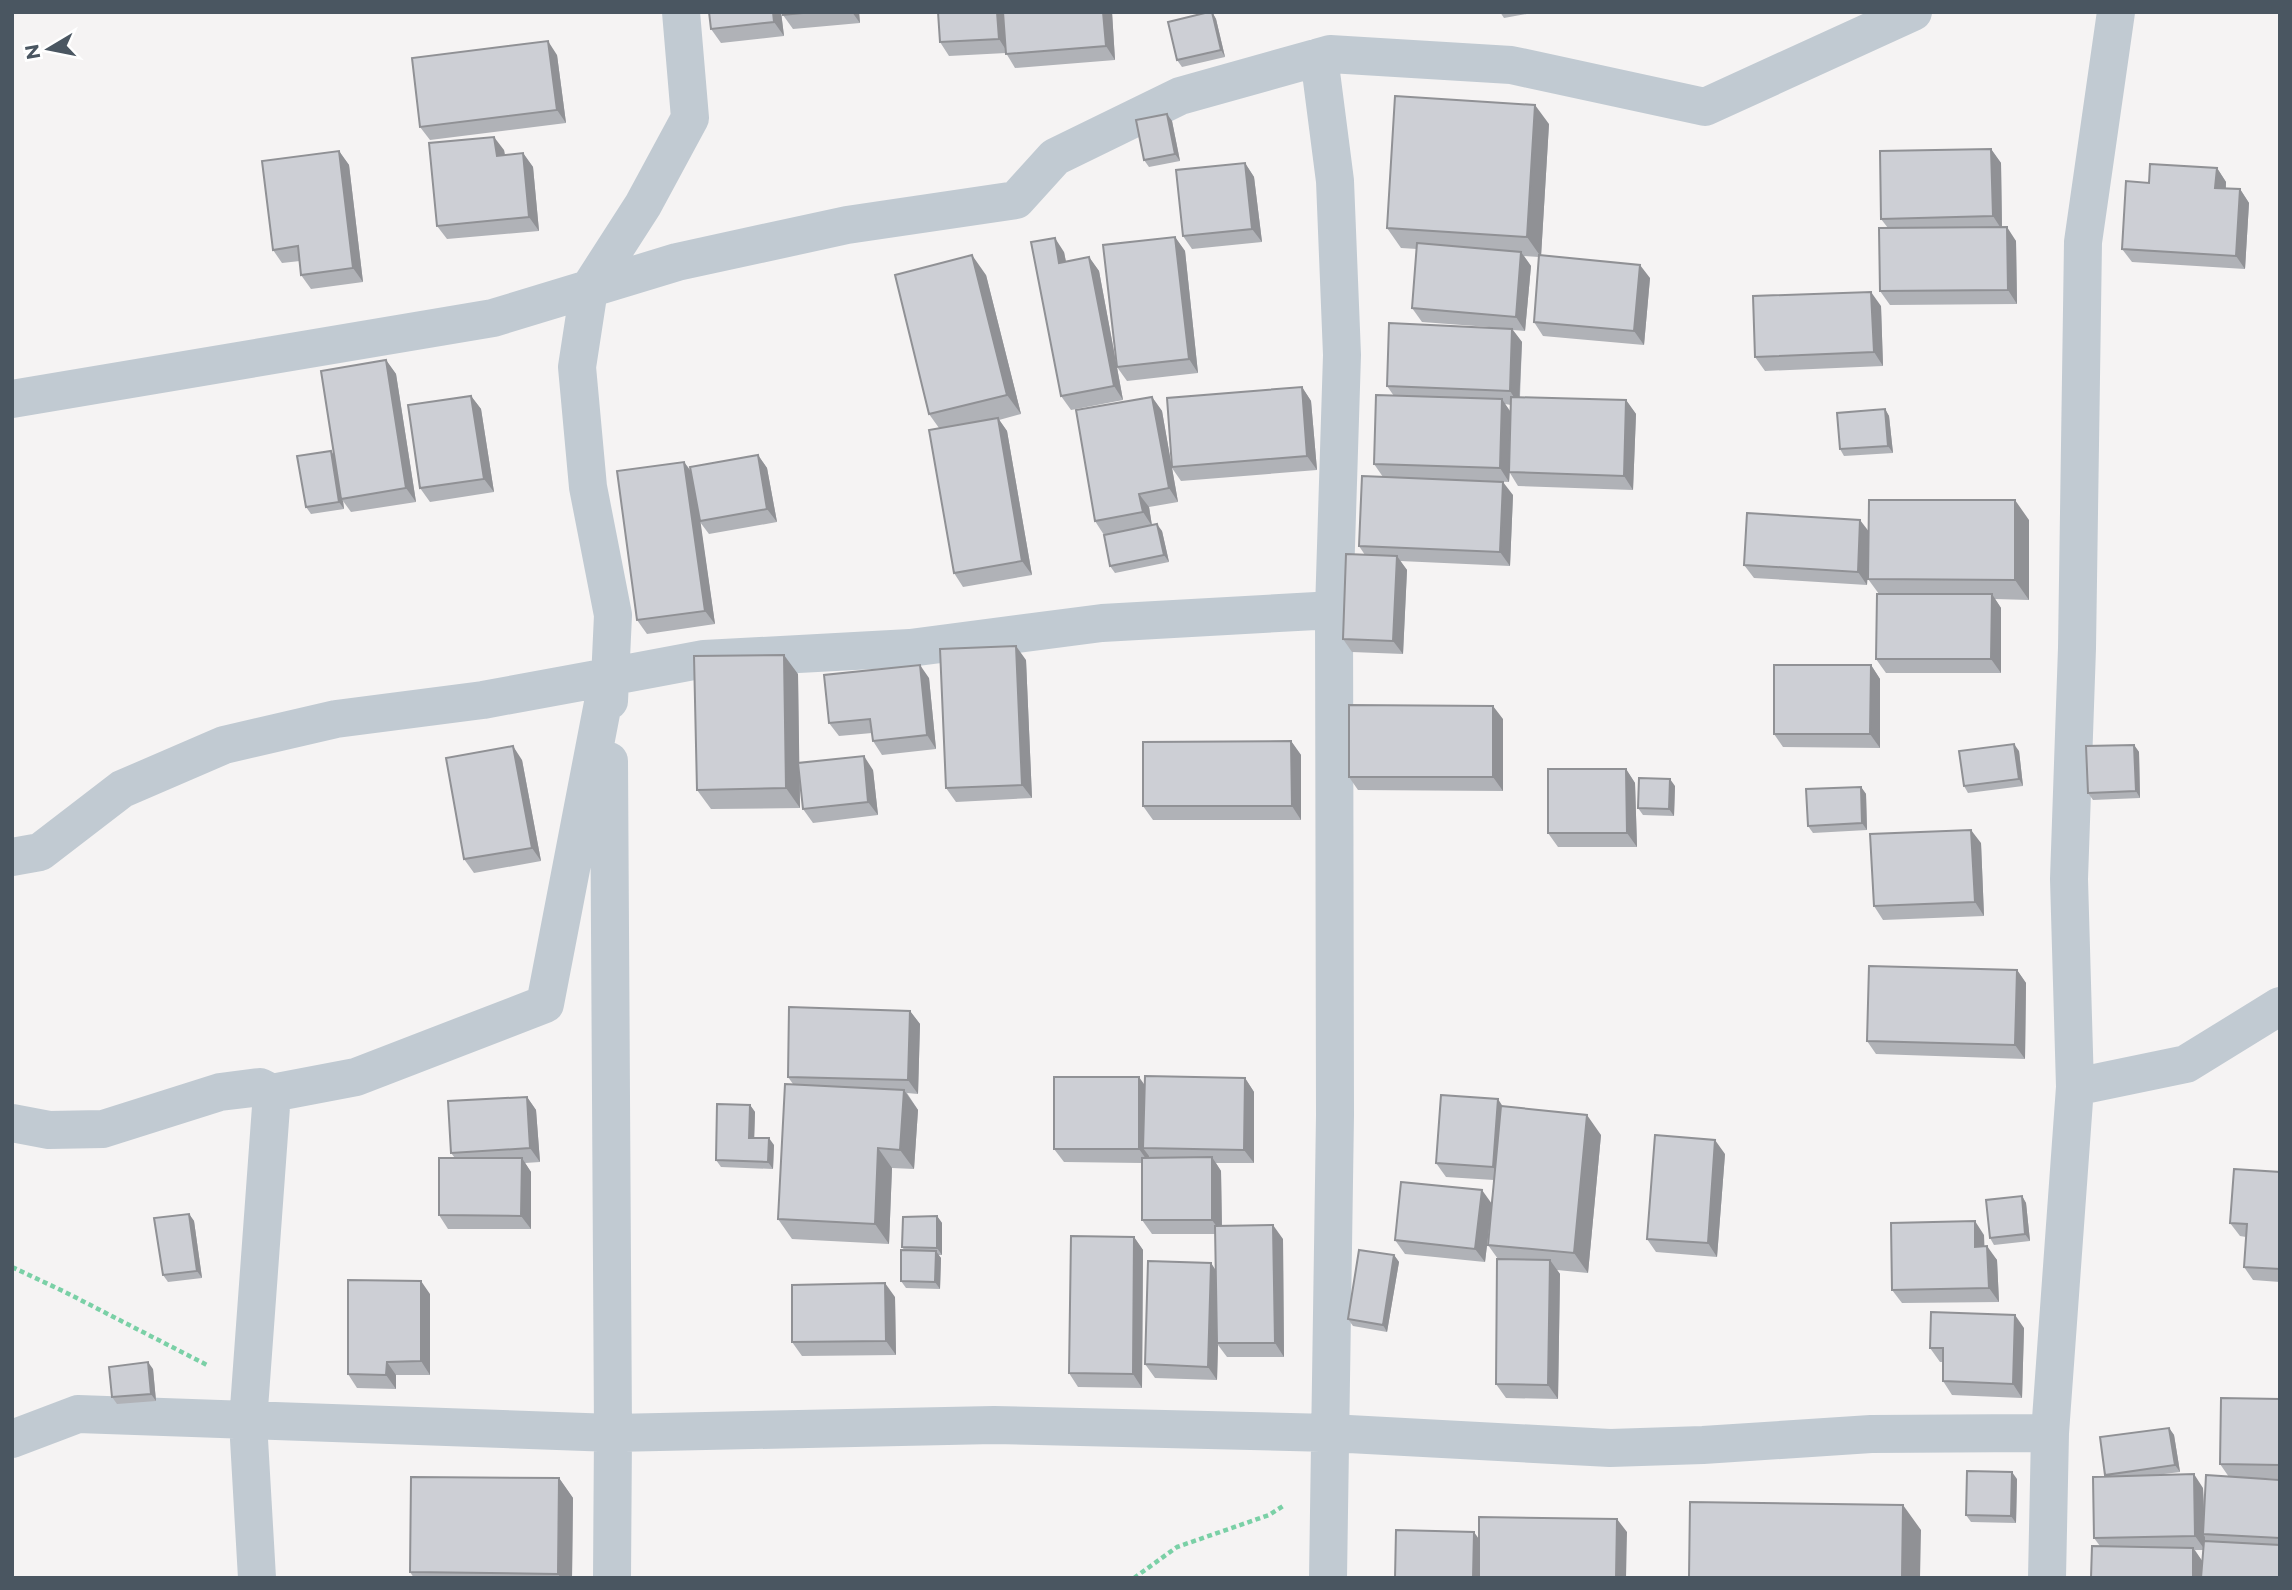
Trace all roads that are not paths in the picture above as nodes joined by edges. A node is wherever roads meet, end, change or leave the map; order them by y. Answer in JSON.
{"nodes":[{"id":1,"x":681,"y":12,"type":"edge"},
{"id":2,"x":1913,"y":12,"type":"edge"},
{"id":3,"x":2116,"y":12,"type":"edge"},
{"id":4,"x":1320,"y":57,"type":"junction"},
{"id":5,"x":589,"y":289,"type":"junction"},
{"id":6,"x":12,"y":399,"type":"edge"},
{"id":7,"x":1334,"y":610,"type":"junction"},
{"id":8,"x":608,"y":677,"type":"junction"},
{"id":9,"x":12,"y":857,"type":"edge"},
{"id":10,"x":2280,"y":1006,"type":"edge"},
{"id":11,"x":2075,"y":1087,"type":"junction"},
{"id":12,"x":272,"y":1093,"type":"junction"},
{"id":13,"x":12,"y":1123,"type":"edge"},
{"id":14,"x":248,"y":1422,"type":"junction"},
{"id":15,"x":613,"y":1433,"type":"junction"},
{"id":16,"x":1330,"y":1433,"type":"junction"},
{"id":17,"x":2050,"y":1433,"type":"junction"},
{"id":18,"x":12,"y":1439,"type":"edge"},
{"id":19,"x":257,"y":1578,"type":"edge"},
{"id":20,"x":612,"y":1578,"type":"edge"},
{"id":21,"x":1328,"y":1578,"type":"edge"},
{"id":22,"x":2047,"y":1578,"type":"edge"}],
"edges":[{"from":1,"to":5,"type":"street"},
{"from":2,"to":4,"type":"street"},
{"from":3,"to":11,"type":"street"},
{"from":4,"to":5,"type":"street"},
{"from":4,"to":7,"type":"street"},
{"from":5,"to":6,"type":"street"},
{"from":5,"to":8,"type":"street"},
{"from":7,"to":8,"type":"street"},
{"from":7,"to":16,"type":"street"},
{"from":8,"to":9,"type":"street"},
{"from":8,"to":12,"type":"street"},
{"from":8,"to":15,"type":"street"},
{"from":10,"to":11,"type":"street"},
{"from":11,"to":17,"type":"street"},
{"from":12,"to":13,"type":"street"},
{"from":12,"to":14,"type":"street"},
{"from":14,"to":15,"type":"street"},
{"from":14,"to":18,"type":"street"},
{"from":14,"to":19,"type":"street"},
{"from":15,"to":16,"type":"street"},
{"from":15,"to":20,"type":"street"},
{"from":16,"to":17,"type":"street"},
{"from":16,"to":21,"type":"street"},
{"from":17,"to":22,"type":"street"}]}
